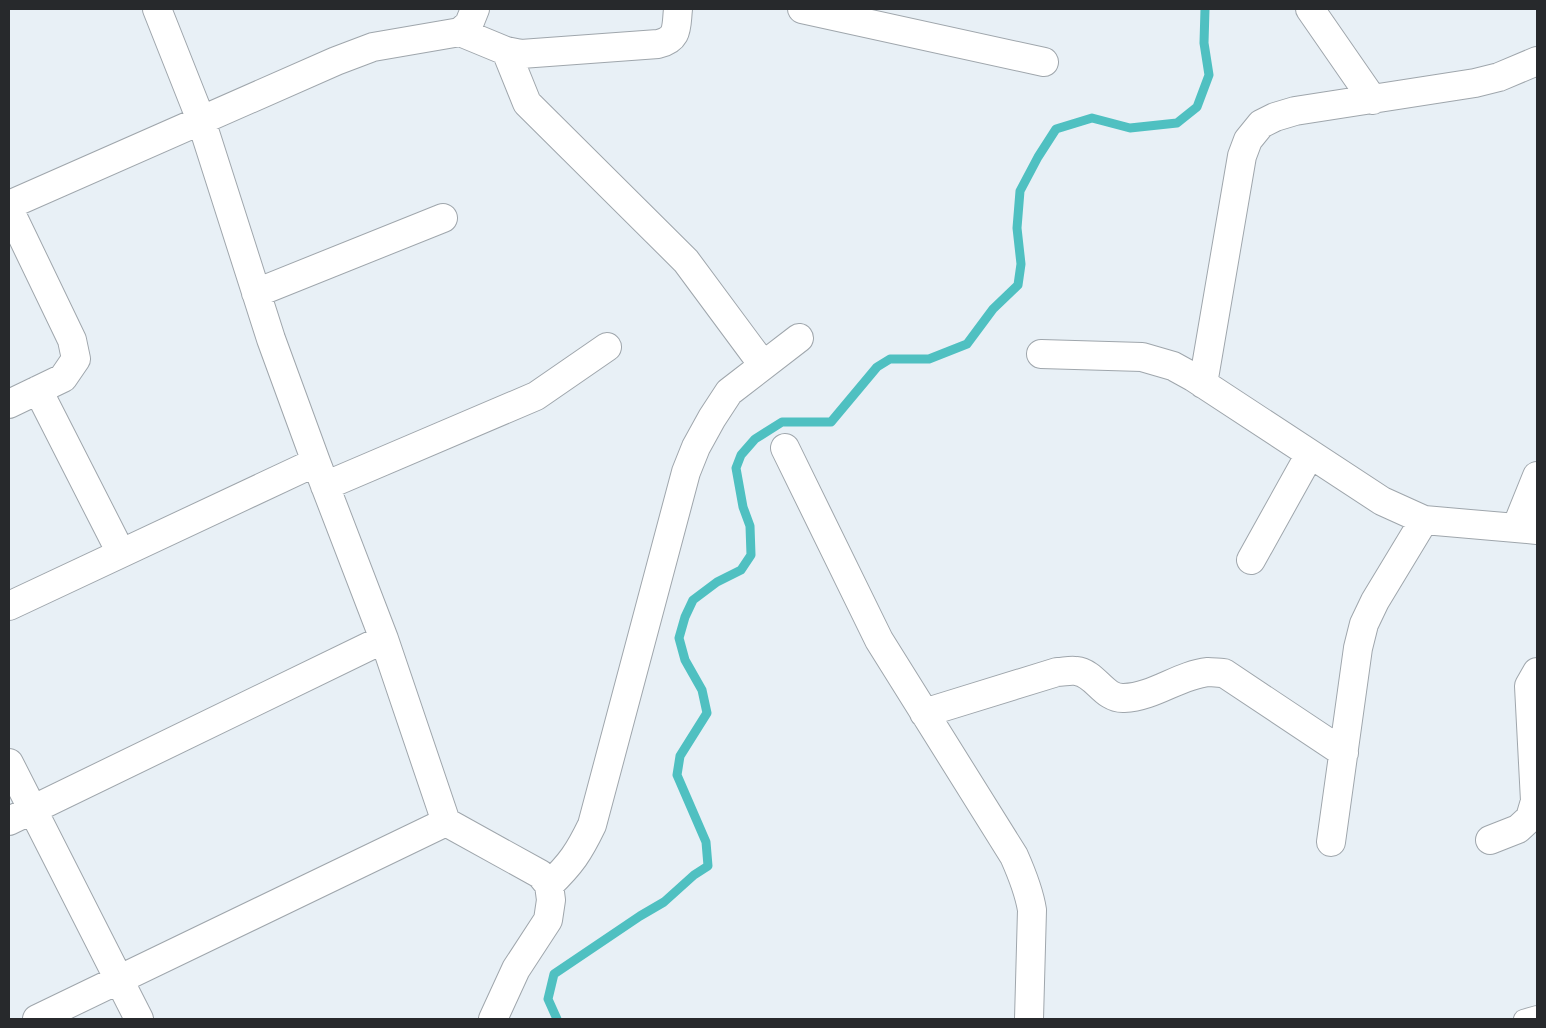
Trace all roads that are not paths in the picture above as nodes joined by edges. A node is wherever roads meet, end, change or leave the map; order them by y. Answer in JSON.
{"nodes":[{"id":1,"x":157,"y":9,"type":"edge"},
{"id":2,"x":475,"y":9,"type":"edge"},
{"id":3,"x":678,"y":9,"type":"edge"},
{"id":4,"x":802,"y":9,"type":"edge"},
{"id":5,"x":1310,"y":9,"type":"edge"},
{"id":6,"x":460,"y":32,"type":"junction"},
{"id":7,"x":506,"y":51,"type":"junction"},
{"id":8,"x":1044,"y":62,"type":"dead end"},
{"id":9,"x":1537,"y":62,"type":"edge"},
{"id":10,"x":1373,"y":100,"type":"junction"},
{"id":11,"x":200,"y":120,"type":"junction"},
{"id":12,"x":9,"y":205,"type":"edge"},
{"id":13,"x":9,"y":209,"type":"edge"},
{"id":14,"x":443,"y":218,"type":"dead end"},
{"id":15,"x":256,"y":293,"type":"junction"},
{"id":16,"x":800,"y":338,"type":"dead end"},
{"id":17,"x":607,"y":347,"type":"dead end"},
{"id":18,"x":1041,"y":354,"type":"dead end"},
{"id":19,"x":763,"y":365,"type":"junction"},
{"id":20,"x":1203,"y":384,"type":"junction"},
{"id":21,"x":38,"y":390,"type":"junction"},
{"id":22,"x":9,"y":404,"type":"edge"},
{"id":23,"x":785,"y":448,"type":"dead end"},
{"id":24,"x":1310,"y":454,"type":"junction"},
{"id":25,"x":320,"y":474,"type":"junction"},
{"id":26,"x":1537,"y":476,"type":"edge"},
{"id":27,"x":1424,"y":520,"type":"junction"},
{"id":28,"x":1526,"y":529,"type":"edge"},
{"id":29,"x":121,"y":553,"type":"junction"},
{"id":30,"x":1251,"y":560,"type":"dead end"},
{"id":31,"x":9,"y":606,"type":"edge"},
{"id":32,"x":384,"y":639,"type":"junction"},
{"id":33,"x":1537,"y":672,"type":"edge"},
{"id":34,"x":924,"y":713,"type":"junction"},
{"id":35,"x":1344,"y":753,"type":"junction"},
{"id":36,"x":9,"y":764,"type":"edge"},
{"id":37,"x":21,"y":816,"type":"edge"},
{"id":38,"x":446,"y":822,"type":"junction"},
{"id":39,"x":1490,"y":840,"type":"dead end"},
{"id":40,"x":1331,"y":842,"type":"dead end"},
{"id":41,"x":549,"y":886,"type":"junction"},
{"id":42,"x":118,"y":981,"type":"junction"},
{"id":43,"x":1537,"y":1015,"type":"edge"},
{"id":44,"x":37,"y":1019,"type":"edge"},
{"id":45,"x":139,"y":1019,"type":"edge"},
{"id":46,"x":493,"y":1019,"type":"edge"},
{"id":47,"x":1029,"y":1019,"type":"edge"},
{"id":48,"x":1523,"y":1019,"type":"edge"}],
"edges":[{"from":1,"to":11,"type":"street"},
{"from":2,"to":6,"type":"street"},
{"from":3,"to":7,"type":"street"},
{"from":4,"to":8,"type":"street"},
{"from":5,"to":10,"type":"street"},
{"from":6,"to":7,"type":"street"},
{"from":6,"to":11,"type":"street"},
{"from":7,"to":19,"type":"street"},
{"from":9,"to":10,"type":"street"},
{"from":10,"to":20,"type":"street"},
{"from":11,"to":12,"type":"street"},
{"from":11,"to":15,"type":"street"},
{"from":13,"to":21,"type":"street"},
{"from":14,"to":15,"type":"street"},
{"from":15,"to":25,"type":"street"},
{"from":16,"to":19,"type":"street"},
{"from":17,"to":25,"type":"street"},
{"from":18,"to":20,"type":"street"},
{"from":19,"to":41,"type":"street"},
{"from":20,"to":24,"type":"street"},
{"from":21,"to":22,"type":"street"},
{"from":21,"to":29,"type":"street"},
{"from":23,"to":34,"type":"street"},
{"from":24,"to":27,"type":"street"},
{"from":24,"to":30,"type":"street"},
{"from":25,"to":29,"type":"street"},
{"from":25,"to":32,"type":"street"},
{"from":26,"to":28,"type":"street"},
{"from":27,"to":28,"type":"street"},
{"from":27,"to":35,"type":"street"},
{"from":29,"to":31,"type":"street"},
{"from":32,"to":37,"type":"street"},
{"from":32,"to":38,"type":"street"},
{"from":33,"to":39,"type":"street"},
{"from":34,"to":35,"type":"street"},
{"from":34,"to":47,"type":"street"},
{"from":35,"to":40,"type":"street"},
{"from":36,"to":37,"type":"street"},
{"from":37,"to":42,"type":"street"},
{"from":38,"to":41,"type":"street"},
{"from":38,"to":42,"type":"street"},
{"from":41,"to":46,"type":"street"},
{"from":42,"to":44,"type":"street"},
{"from":42,"to":45,"type":"street"},
{"from":43,"to":48,"type":"lane"}]}
